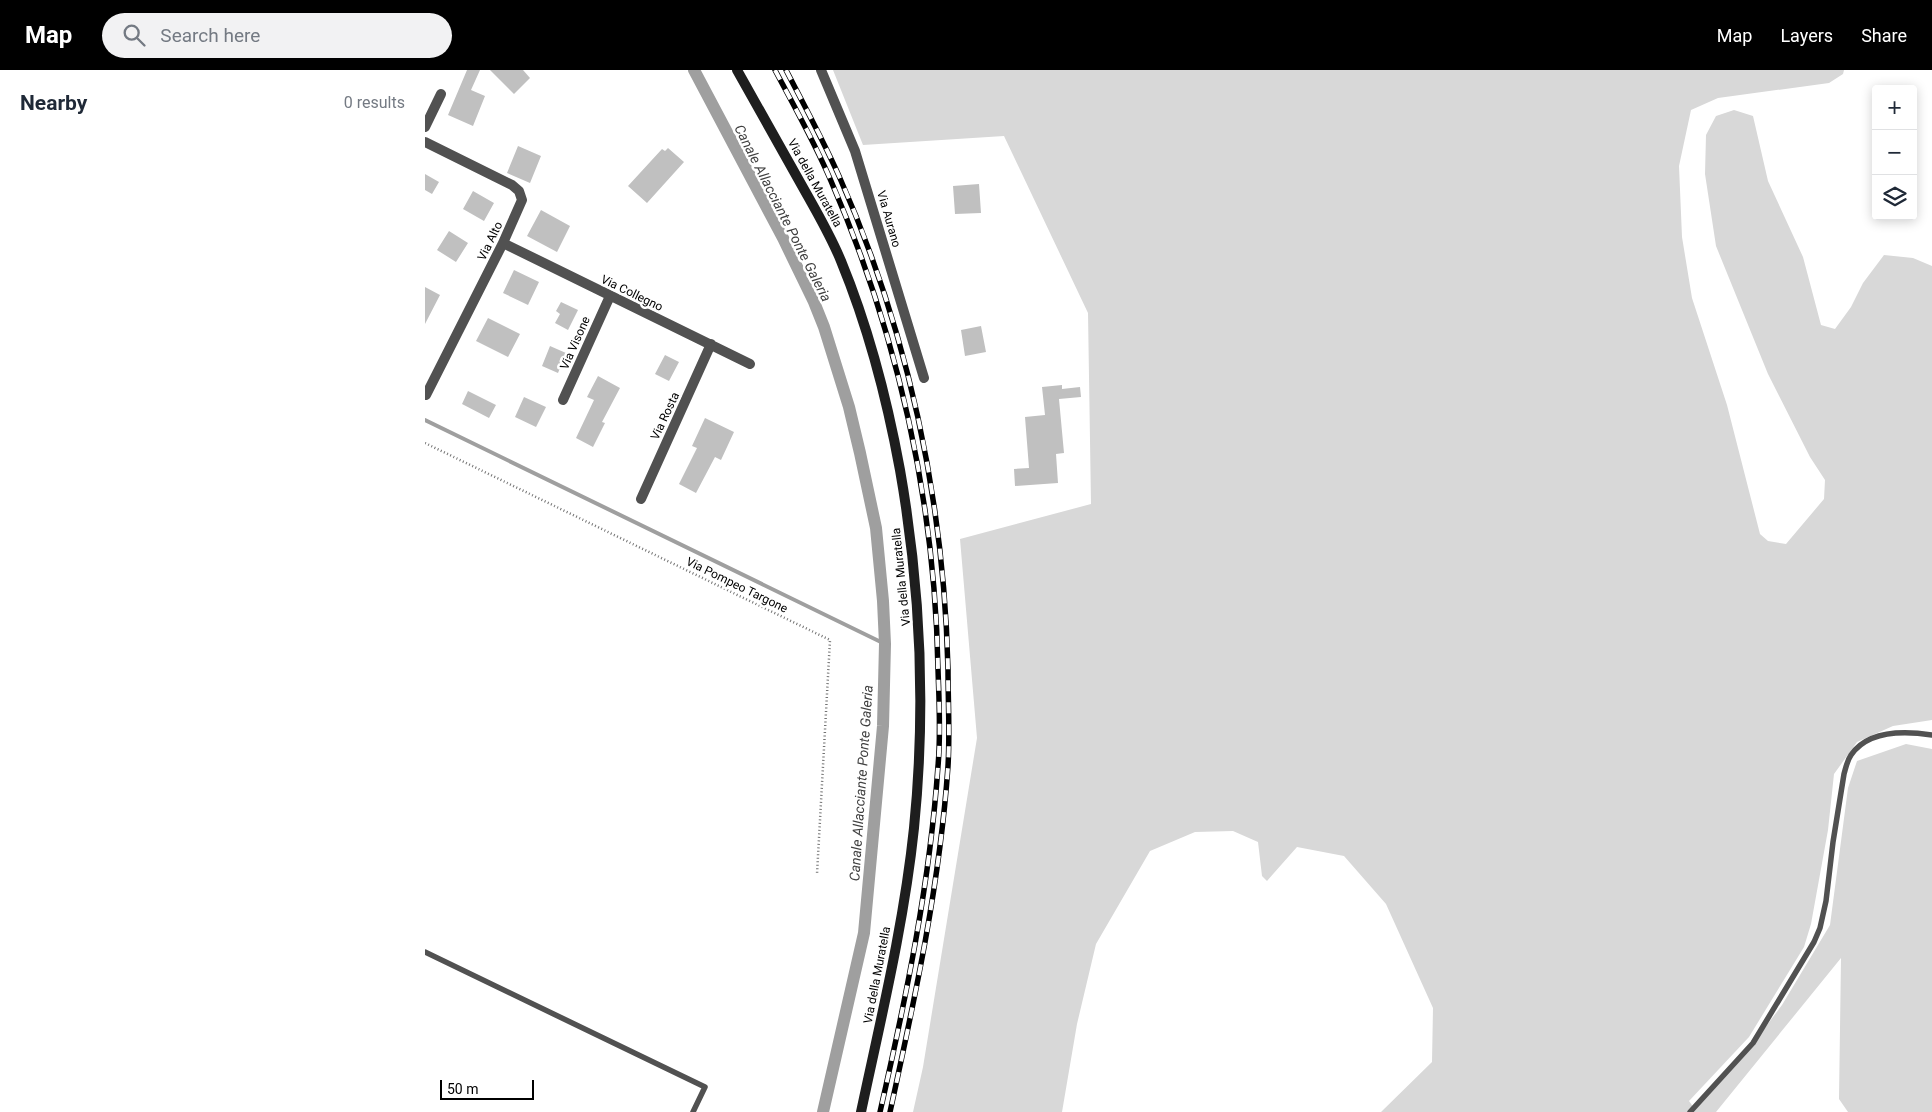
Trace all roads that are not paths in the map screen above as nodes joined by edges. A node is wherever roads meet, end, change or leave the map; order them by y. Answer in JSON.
{"nodes":[{"id":1,"x":737,"y":70,"type":"edge"},
{"id":2,"x":821,"y":70,"type":"edge"},
{"id":3,"x":441,"y":94,"type":"dead end"},
{"id":4,"x":425,"y":127,"type":"edge"},
{"id":5,"x":425,"y":142,"type":"edge"},
{"id":6,"x":503,"y":243,"type":"junction"},
{"id":7,"x":610,"y":296,"type":"junction"},
{"id":8,"x":711,"y":344,"type":"junction"},
{"id":9,"x":750,"y":364,"type":"dead end"},
{"id":10,"x":924,"y":378,"type":"dead end"},
{"id":11,"x":426,"y":395,"type":"dead end"},
{"id":12,"x":563,"y":400,"type":"dead end"},
{"id":13,"x":641,"y":499,"type":"dead end"},
{"id":14,"x":1932,"y":735,"type":"edge"},
{"id":15,"x":425,"y":952,"type":"edge"},
{"id":16,"x":693,"y":1112,"type":"edge"},
{"id":17,"x":861,"y":1112,"type":"edge"},
{"id":18,"x":1690,"y":1112,"type":"edge"}],
"edges":[{"from":1,"to":17,"type":"street","name":"Via della Muratella"},
{"from":2,"to":10,"type":"street","name":"Via Aurano"},
{"from":3,"to":4,"type":"street"},
{"from":5,"to":6,"type":"street","name":"Via Alto"},
{"from":6,"to":7,"type":"street","name":"Via Collegno"},
{"from":6,"to":11,"type":"street","name":"Via Alto"},
{"from":7,"to":8,"type":"street","name":"Via Collegno"},
{"from":7,"to":12,"type":"street","name":"Via Visone"},
{"from":8,"to":9,"type":"street","name":"Via Collegno"},
{"from":8,"to":13,"type":"street","name":"Via Rosta"},
{"from":14,"to":18,"type":"lane"},
{"from":15,"to":16,"type":"lane"}]}
